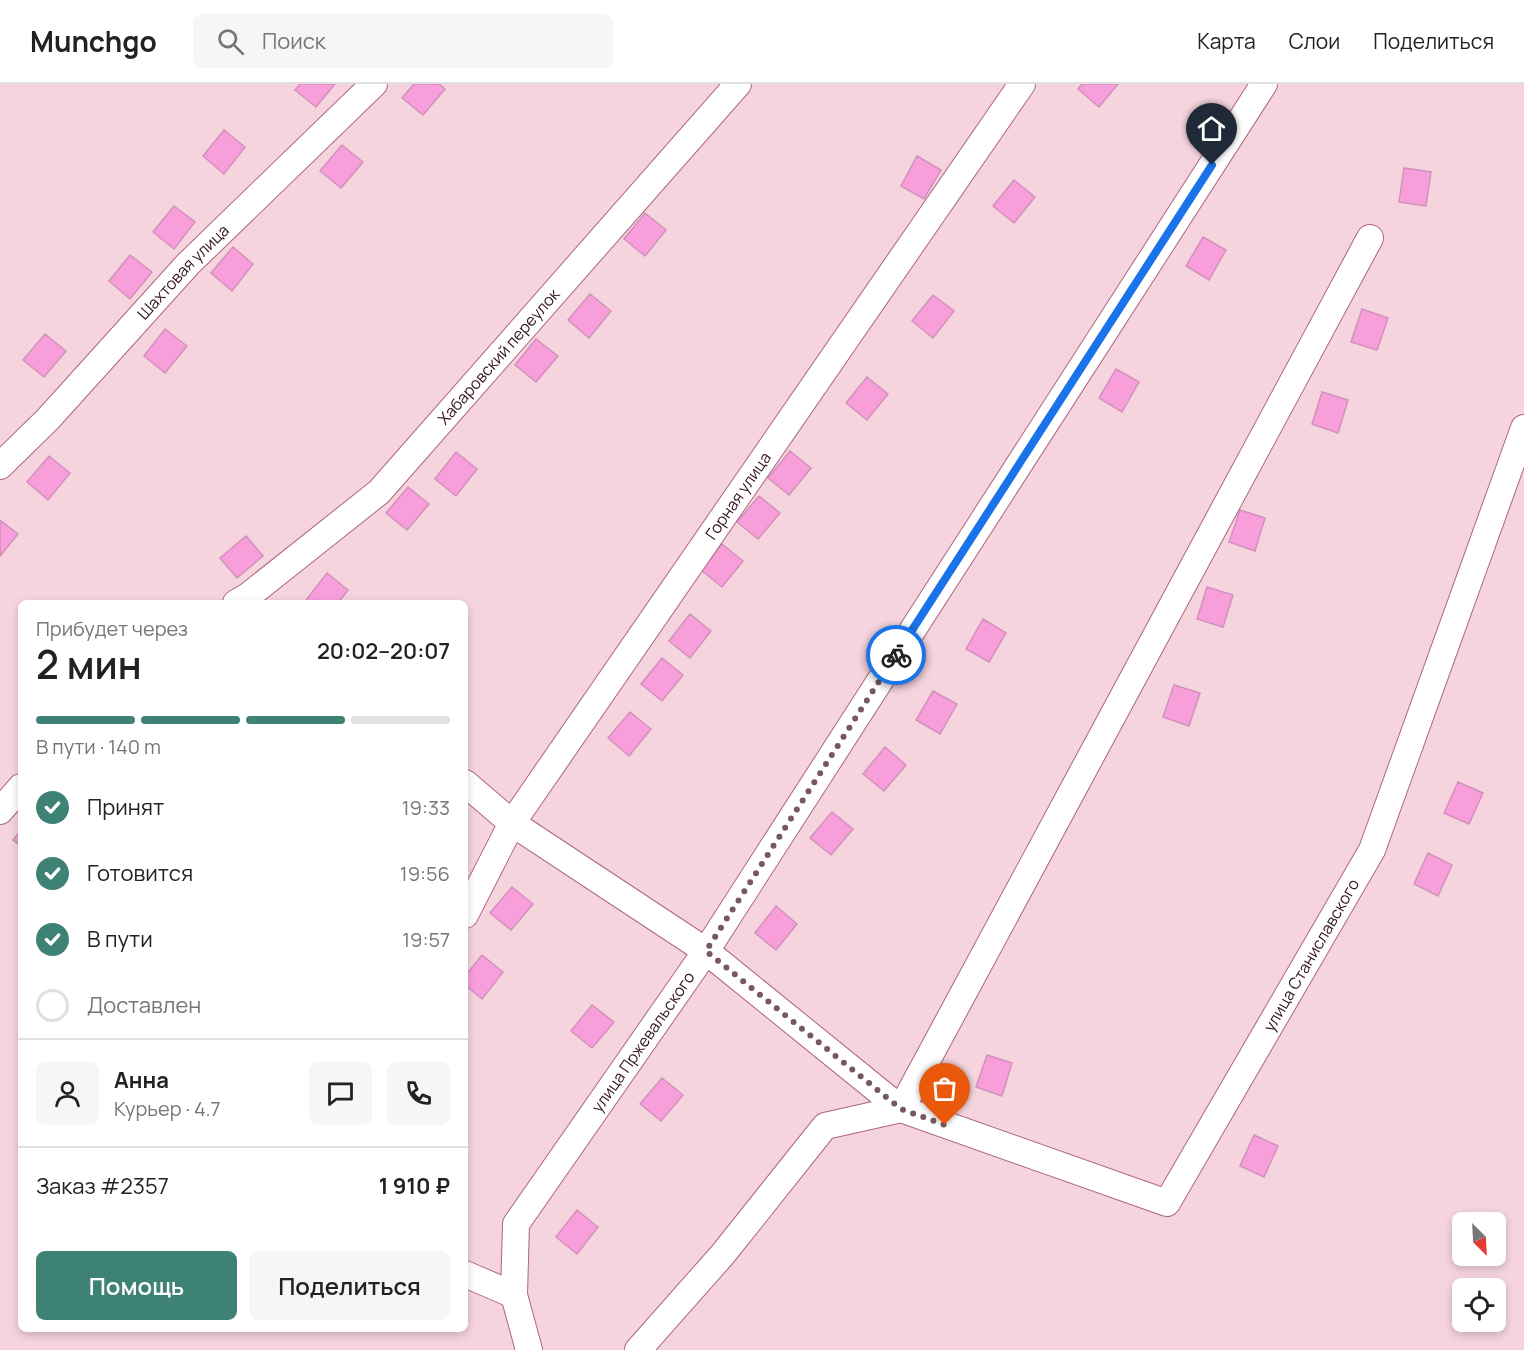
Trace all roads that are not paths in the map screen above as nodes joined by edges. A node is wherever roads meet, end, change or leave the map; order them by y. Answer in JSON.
{"nodes":[{"id":1,"x":374,"y":84,"type":"edge"},
{"id":2,"x":738,"y":84,"type":"edge"},
{"id":3,"x":1022,"y":84,"type":"edge"},
{"id":4,"x":1264,"y":84,"type":"edge"},
{"id":5,"x":1370,"y":238,"type":"dead end"},
{"id":6,"x":1524,"y":428,"type":"edge"},
{"id":7,"x":0,"y":466,"type":"edge"},
{"id":8,"x":247,"y":600,"type":"edge"},
{"id":9,"x":468,"y":786,"type":"edge"},
{"id":10,"x":18,"y":790,"type":"edge"},
{"id":11,"x":0,"y":811,"type":"edge"},
{"id":12,"x":512,"y":823,"type":"junction"},
{"id":13,"x":468,"y":909,"type":"edge"},
{"id":14,"x":706,"y":951,"type":"junction"},
{"id":15,"x":901,"y":1109,"type":"junction"},
{"id":16,"x":468,"y":1275,"type":"edge"},
{"id":17,"x":514,"y":1295,"type":"junction"},
{"id":18,"x":529,"y":1350,"type":"edge"},
{"id":19,"x":638,"y":1350,"type":"edge"}],
"edges":[{"from":1,"to":7,"type":"street","name":"Шахтовая улица"},
{"from":2,"to":8,"type":"street","name":"Хабаровский переулок"},
{"from":3,"to":12,"type":"street","name":"Горная улица"},
{"from":4,"to":14,"type":"street","name":"улица Пржевальского"},
{"from":5,"to":15,"type":"street"},
{"from":6,"to":15,"type":"street","name":"улица Станиславского"},
{"from":9,"to":12,"type":"street"},
{"from":10,"to":11,"type":"street"},
{"from":12,"to":13,"type":"street","name":"Горная улица"},
{"from":12,"to":14,"type":"street"},
{"from":14,"to":15,"type":"street"},
{"from":14,"to":17,"type":"street","name":"улица Пржевальского"},
{"from":15,"to":19,"type":"street"},
{"from":16,"to":17,"type":"street"},
{"from":17,"to":18,"type":"street","name":"улица Пржевальского"}]}
